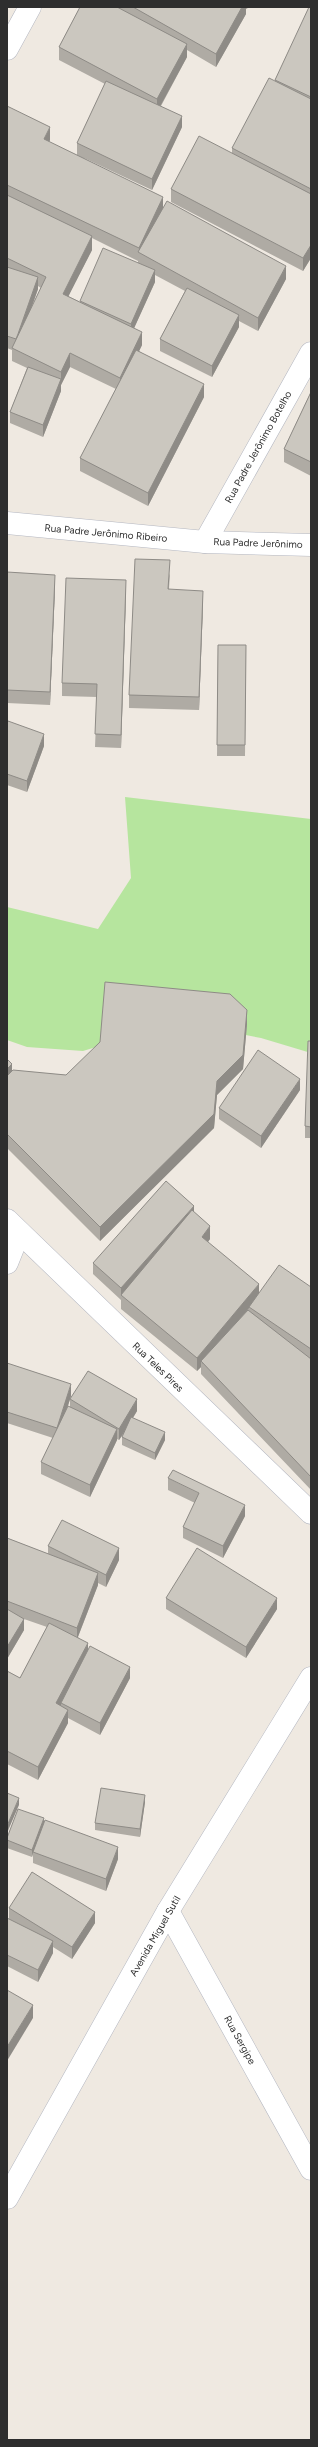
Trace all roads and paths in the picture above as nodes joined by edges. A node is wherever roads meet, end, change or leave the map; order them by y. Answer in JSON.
{"nodes":[{"id":1,"x":30,"y":7,"type":"edge"},
{"id":2,"x":7,"y":49,"type":"edge"},
{"id":3,"x":311,"y":353,"type":"edge"},
{"id":4,"x":7,"y":524,"type":"edge"},
{"id":5,"x":205,"y":542,"type":"junction"},
{"id":6,"x":311,"y":545,"type":"edge"},
{"id":7,"x":13,"y":1226,"type":"edge"},
{"id":8,"x":7,"y":1263,"type":"edge"},
{"id":9,"x":311,"y":1513,"type":"edge"},
{"id":10,"x":311,"y":1678,"type":"edge"},
{"id":11,"x":168,"y":1911,"type":"junction"},
{"id":12,"x":311,"y":2169,"type":"edge"},
{"id":13,"x":7,"y":2198,"type":"edge"}],
"edges":[{"from":1,"to":2,"type":"street"},
{"from":3,"to":5,"type":"street","name":"Rua Padre Jerônimo Botelho"},
{"from":4,"to":5,"type":"street","name":"Rua Padre Jerônimo Ribeiro"},
{"from":5,"to":6,"type":"street","name":"Rua Padre Jerônimo"},
{"from":7,"to":8,"type":"street"},
{"from":7,"to":9,"type":"street","name":"Rua Teles Pires"},
{"from":10,"to":11,"type":"street","name":"Avenida Miguel Sutil"},
{"from":11,"to":12,"type":"street","name":"Rua Sergipe"},
{"from":11,"to":13,"type":"street","name":"Avenida Miguel Sutil"}]}
